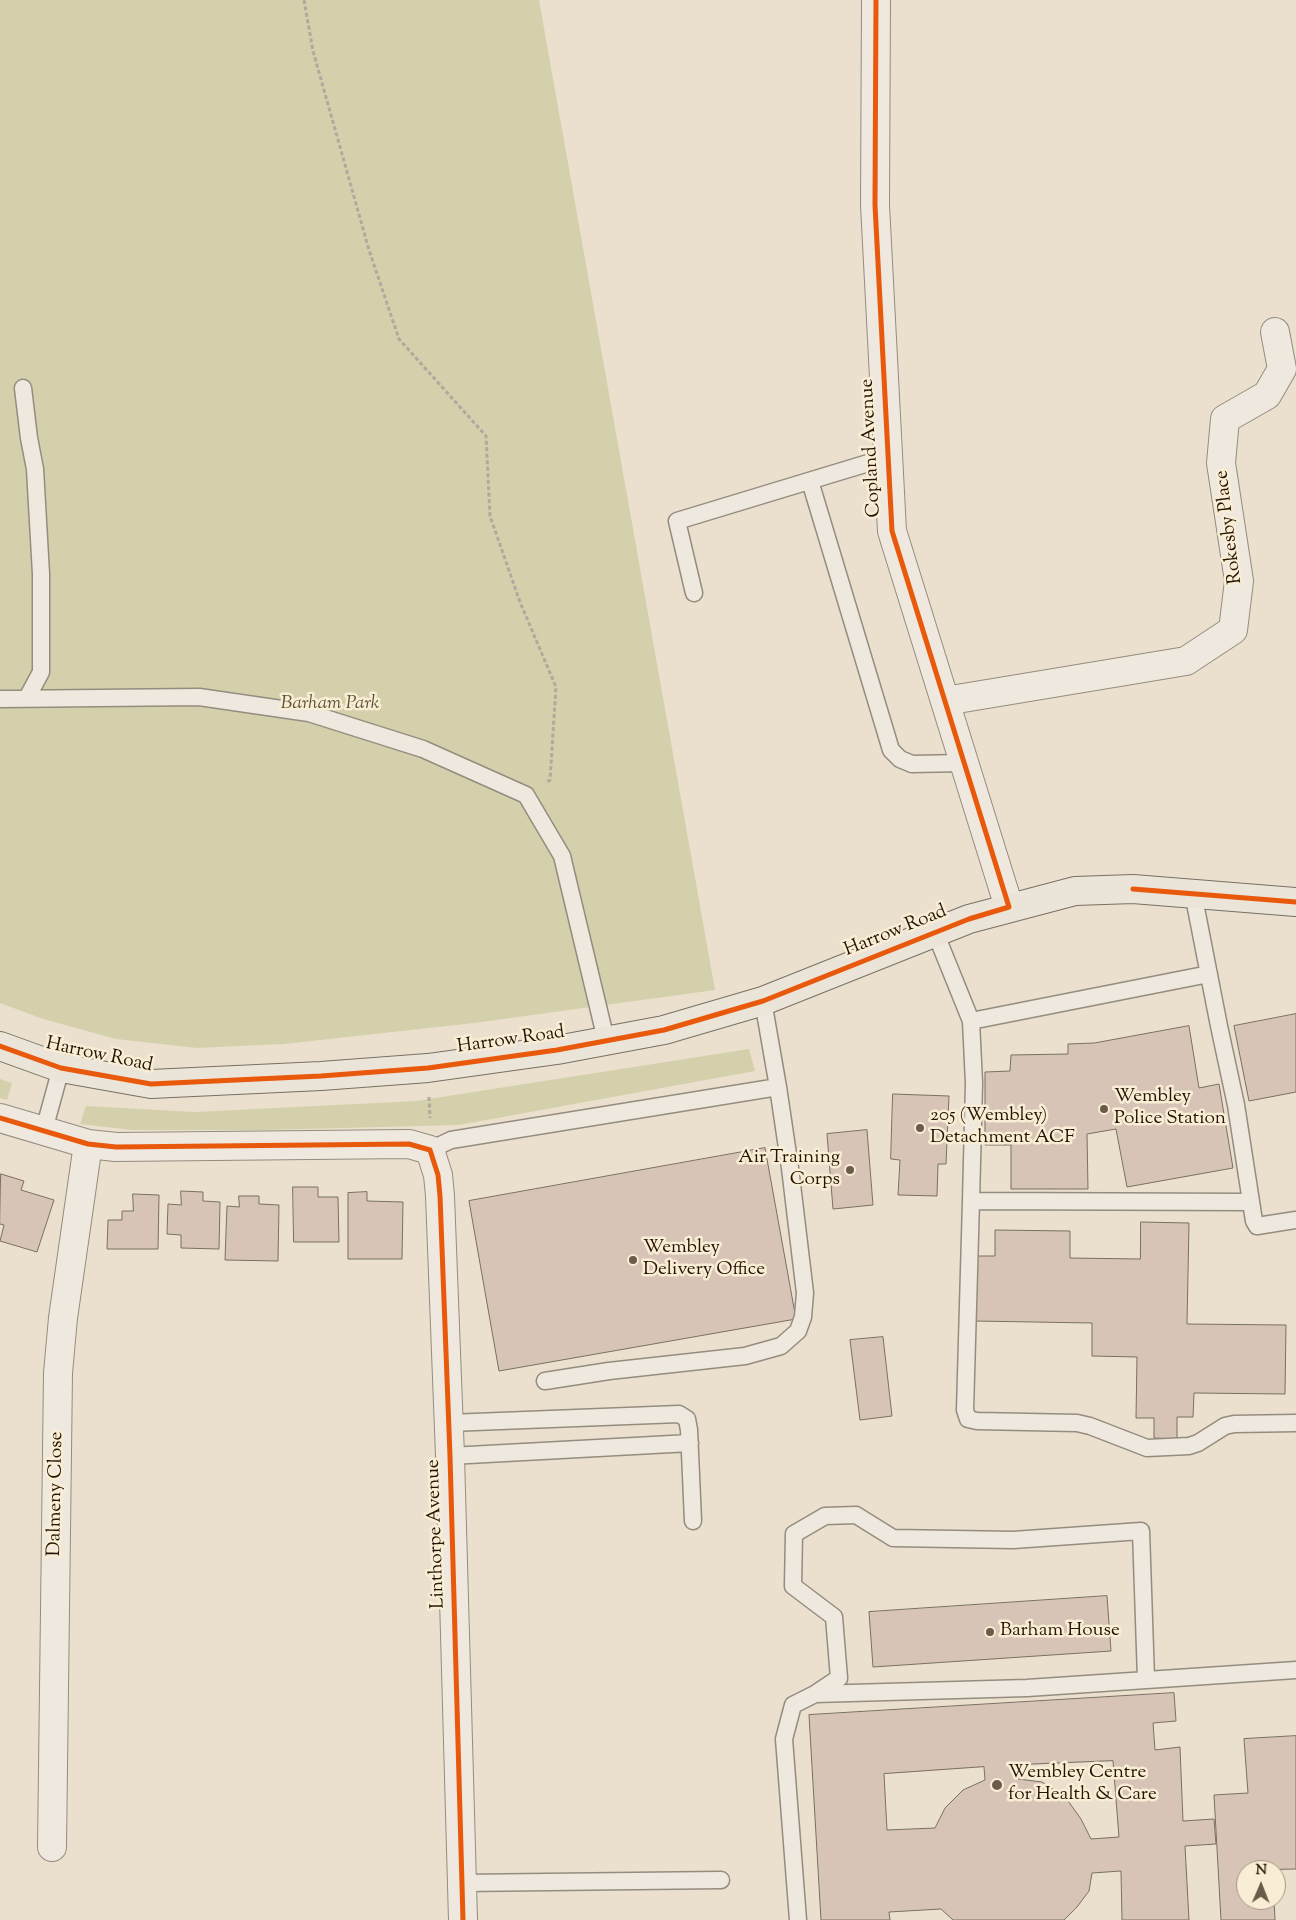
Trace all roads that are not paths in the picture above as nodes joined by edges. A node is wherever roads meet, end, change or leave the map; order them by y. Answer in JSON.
{"nodes":[{"id":1,"x":876,"y":0,"type":"edge"},
{"id":2,"x":1275,"y":332,"type":"dead end"},
{"id":3,"x":23,"y":388,"type":"dead end"},
{"id":4,"x":888,"y":457,"type":"junction"},
{"id":5,"x":810,"y":481,"type":"junction"},
{"id":6,"x":694,"y":593,"type":"dead end"},
{"id":7,"x":27,"y":698,"type":"junction"},
{"id":8,"x":0,"y":699,"type":"edge"},
{"id":9,"x":945,"y":701,"type":"junction"},
{"id":10,"x":964,"y":763,"type":"junction"},
{"id":11,"x":1193,"y":893,"type":"junction"},
{"id":12,"x":1296,"y":902,"type":"edge"},
{"id":13,"x":1009,"y":907,"type":"junction"},
{"id":14,"x":935,"y":932,"type":"junction"},
{"id":15,"x":1209,"y":974,"type":"junction"},
{"id":16,"x":763,"y":1001,"type":"junction"},
{"id":17,"x":971,"y":1021,"type":"junction"},
{"id":18,"x":606,"y":1040,"type":"junction"},
{"id":19,"x":0,"y":1046,"type":"edge"},
{"id":20,"x":61,"y":1068,"type":"junction"},
{"id":21,"x":778,"y":1087,"type":"junction"},
{"id":22,"x":0,"y":1118,"type":"edge"},
{"id":23,"x":44,"y":1130,"type":"junction"},
{"id":24,"x":88,"y":1144,"type":"junction"},
{"id":25,"x":425,"y":1148,"type":"junction"},
{"id":26,"x":971,"y":1201,"type":"junction"},
{"id":27,"x":1251,"y":1202,"type":"junction"},
{"id":28,"x":1296,"y":1220,"type":"edge"},
{"id":29,"x":545,"y":1381,"type":"dead end"},
{"id":30,"x":1296,"y":1422,"type":"edge"},
{"id":31,"x":449,"y":1423,"type":"junction"},
{"id":32,"x":690,"y":1444,"type":"junction"},
{"id":33,"x":450,"y":1456,"type":"junction"},
{"id":34,"x":693,"y":1520,"type":"dead end"},
{"id":35,"x":1296,"y":1670,"type":"edge"},
{"id":36,"x":1146,"y":1679,"type":"junction"},
{"id":37,"x":815,"y":1694,"type":"junction"},
{"id":38,"x":52,"y":1847,"type":"dead end"},
{"id":39,"x":721,"y":1880,"type":"dead end"},
{"id":40,"x":462,"y":1883,"type":"junction"},
{"id":41,"x":463,"y":1920,"type":"edge"},
{"id":42,"x":798,"y":1920,"type":"edge"}],
"edges":[{"from":1,"to":4,"type":"street","name":"Copland Avenue"},
{"from":2,"to":9,"type":"street","name":"Rokesby Place"},
{"from":3,"to":7,"type":"lane"},
{"from":4,"to":5,"type":"lane"},
{"from":4,"to":9,"type":"street","name":"Copland Avenue"},
{"from":5,"to":6,"type":"lane"},
{"from":5,"to":10,"type":"lane"},
{"from":7,"to":8,"type":"lane"},
{"from":7,"to":18,"type":"lane"},
{"from":9,"to":10,"type":"street","name":"Copland Avenue"},
{"from":10,"to":13,"type":"street","name":"Copland Avenue"},
{"from":11,"to":12,"type":"main road","name":"Harrow Road"},
{"from":11,"to":13,"type":"main road","name":"Harrow Road"},
{"from":11,"to":15,"type":"lane"},
{"from":13,"to":14,"type":"main road","name":"Harrow Road"},
{"from":14,"to":16,"type":"main road","name":"Harrow Road"},
{"from":14,"to":17,"type":"lane"},
{"from":15,"to":17,"type":"lane"},
{"from":15,"to":27,"type":"lane"},
{"from":16,"to":18,"type":"main road","name":"Harrow Road"},
{"from":16,"to":21,"type":"lane"},
{"from":17,"to":26,"type":"lane"},
{"from":18,"to":20,"type":"main road","name":"Harrow Road"},
{"from":19,"to":20,"type":"main road","name":"Harrow Road"},
{"from":20,"to":23,"type":"lane"},
{"from":21,"to":25,"type":"lane"},
{"from":21,"to":29,"type":"lane"},
{"from":22,"to":23,"type":"street"},
{"from":23,"to":24,"type":"street"},
{"from":24,"to":25,"type":"street"},
{"from":24,"to":38,"type":"street","name":"Dalmeny Close"},
{"from":25,"to":31,"type":"street","name":"Linthorpe Avenue"},
{"from":26,"to":27,"type":"lane"},
{"from":26,"to":30,"type":"lane"},
{"from":27,"to":28,"type":"lane"},
{"from":31,"to":32,"type":"lane"},
{"from":31,"to":33,"type":"street","name":"Linthorpe Avenue"},
{"from":32,"to":33,"type":"lane"},
{"from":32,"to":34,"type":"lane"},
{"from":33,"to":40,"type":"street","name":"Linthorpe Avenue"},
{"from":35,"to":36,"type":"lane"},
{"from":36,"to":37,"type":"lane"},
{"from":36,"to":37,"type":"lane"},
{"from":37,"to":42,"type":"lane"},
{"from":39,"to":40,"type":"lane"},
{"from":40,"to":41,"type":"street","name":"Linthorpe Avenue"}]}
